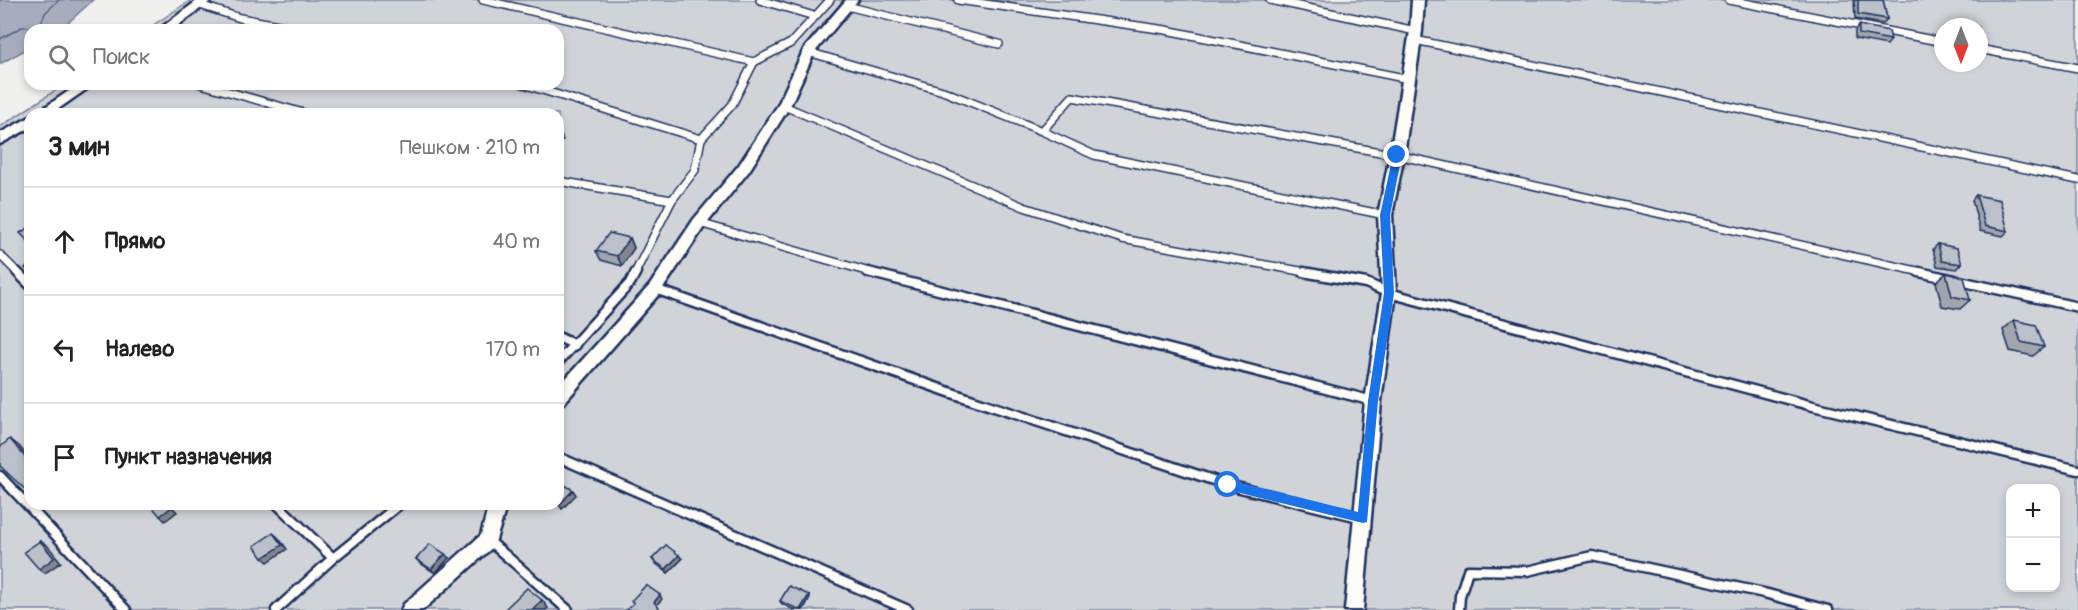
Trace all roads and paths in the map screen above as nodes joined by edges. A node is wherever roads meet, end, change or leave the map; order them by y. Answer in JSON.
{"nodes":[{"id":1,"x":483,"y":0,"type":"edge"},
{"id":2,"x":760,"y":0,"type":"edge"},
{"id":3,"x":830,"y":0,"type":"edge"},
{"id":4,"x":958,"y":0,"type":"edge"},
{"id":5,"x":1270,"y":0,"type":"edge"},
{"id":6,"x":1418,"y":0,"type":"edge"},
{"id":7,"x":1729,"y":0,"type":"edge"},
{"id":8,"x":203,"y":2,"type":"edge"},
{"id":9,"x":850,"y":3,"type":"edge"},
{"id":10,"x":814,"y":16,"type":"junction"},
{"id":11,"x":172,"y":24,"type":"edge"},
{"id":12,"x":274,"y":24,"type":"edge"},
{"id":13,"x":1416,"y":36,"type":"junction"},
{"id":14,"x":1934,"y":40,"type":"edge"},
{"id":15,"x":999,"y":44,"type":"dead end"},
{"id":16,"x":1988,"y":51,"type":"edge"},
{"id":17,"x":808,"y":52,"type":"junction"},
{"id":18,"x":754,"y":63,"type":"junction"},
{"id":19,"x":2078,"y":68,"type":"edge"},
{"id":20,"x":1409,"y":79,"type":"junction"},
{"id":21,"x":78,"y":90,"type":"edge"},
{"id":22,"x":222,"y":90,"type":"edge"},
{"id":23,"x":542,"y":90,"type":"edge"},
{"id":24,"x":784,"y":106,"type":"junction"},
{"id":25,"x":51,"y":108,"type":"edge"},
{"id":26,"x":286,"y":108,"type":"edge"},
{"id":27,"x":24,"y":127,"type":"edge"},
{"id":28,"x":1042,"y":131,"type":"junction"},
{"id":29,"x":0,"y":139,"type":"edge"},
{"id":30,"x":701,"y":139,"type":"junction"},
{"id":31,"x":1397,"y":155,"type":"junction"},
{"id":32,"x":2078,"y":180,"type":"edge"},
{"id":33,"x":564,"y":182,"type":"edge"},
{"id":34,"x":672,"y":200,"type":"junction"},
{"id":35,"x":1385,"y":215,"type":"junction"},
{"id":36,"x":699,"y":223,"type":"junction"},
{"id":37,"x":0,"y":255,"type":"edge"},
{"id":38,"x":24,"y":279,"type":"edge"},
{"id":39,"x":655,"y":289,"type":"junction"},
{"id":40,"x":1389,"y":293,"type":"junction"},
{"id":41,"x":2078,"y":307,"type":"edge"},
{"id":42,"x":564,"y":340,"type":"edge"},
{"id":43,"x":575,"y":345,"type":"junction"},
{"id":44,"x":564,"y":356,"type":"edge"},
{"id":45,"x":564,"y":391,"type":"edge"},
{"id":46,"x":1373,"y":401,"type":"junction"},
{"id":47,"x":564,"y":461,"type":"edge"},
{"id":48,"x":2078,"y":470,"type":"edge"},
{"id":49,"x":0,"y":476,"type":"edge"},
{"id":50,"x":24,"y":502,"type":"edge"},
{"id":51,"x":32,"y":510,"type":"edge"},
{"id":52,"x":283,"y":510,"type":"edge"},
{"id":53,"x":393,"y":510,"type":"edge"},
{"id":54,"x":496,"y":510,"type":"edge"},
{"id":55,"x":1363,"y":518,"type":"junction"},
{"id":56,"x":488,"y":540,"type":"junction"},
{"id":57,"x":333,"y":558,"type":"junction"},
{"id":58,"x":126,"y":610,"type":"edge"},
{"id":59,"x":276,"y":610,"type":"edge"},
{"id":60,"x":410,"y":610,"type":"edge"},
{"id":61,"x":568,"y":610,"type":"edge"},
{"id":62,"x":908,"y":610,"type":"edge"},
{"id":63,"x":1354,"y":610,"type":"edge"},
{"id":64,"x":1459,"y":610,"type":"edge"},
{"id":65,"x":1828,"y":610,"type":"edge"}],
"edges":[{"from":1,"to":18,"type":"lane"},
{"from":2,"to":10,"type":"lane"},
{"from":3,"to":10,"type":"lane"},
{"from":4,"to":20,"type":"lane"},
{"from":5,"to":13,"type":"lane"},
{"from":6,"to":13,"type":"street"},
{"from":7,"to":14,"type":"lane"},
{"from":8,"to":11,"type":"street"},
{"from":8,"to":12,"type":"lane"},
{"from":9,"to":15,"type":"lane"},
{"from":9,"to":17,"type":"street"},
{"from":10,"to":18,"type":"lane"},
{"from":13,"to":20,"type":"street"},
{"from":13,"to":32,"type":"lane"},
{"from":16,"to":19,"type":"lane"},
{"from":17,"to":24,"type":"street"},
{"from":17,"to":28,"type":"lane"},
{"from":18,"to":30,"type":"lane"},
{"from":20,"to":31,"type":"street"},
{"from":21,"to":25,"type":"street"},
{"from":22,"to":26,"type":"lane"},
{"from":23,"to":30,"type":"lane"},
{"from":24,"to":36,"type":"street"},
{"from":24,"to":40,"type":"lane"},
{"from":27,"to":29,"type":"street"},
{"from":28,"to":31,"type":"lane"},
{"from":28,"to":35,"type":"lane"},
{"from":30,"to":34,"type":"lane"},
{"from":31,"to":35,"type":"street"},
{"from":31,"to":41,"type":"lane"},
{"from":33,"to":34,"type":"lane"},
{"from":34,"to":43,"type":"lane"},
{"from":35,"to":40,"type":"street"},
{"from":36,"to":39,"type":"street"},
{"from":36,"to":46,"type":"lane"},
{"from":37,"to":38,"type":"lane"},
{"from":39,"to":45,"type":"street"},
{"from":39,"to":55,"type":"lane"},
{"from":40,"to":46,"type":"street"},
{"from":40,"to":48,"type":"lane"},
{"from":42,"to":43,"type":"lane"},
{"from":43,"to":44,"type":"lane"},
{"from":46,"to":55,"type":"street"},
{"from":47,"to":62,"type":"lane"},
{"from":49,"to":50,"type":"lane"},
{"from":51,"to":58,"type":"lane"},
{"from":52,"to":57,"type":"lane"},
{"from":53,"to":57,"type":"lane"},
{"from":54,"to":56,"type":"street"},
{"from":55,"to":63,"type":"street"},
{"from":56,"to":60,"type":"street"},
{"from":56,"to":61,"type":"lane"},
{"from":57,"to":59,"type":"lane"},
{"from":64,"to":65,"type":"lane"}]}
